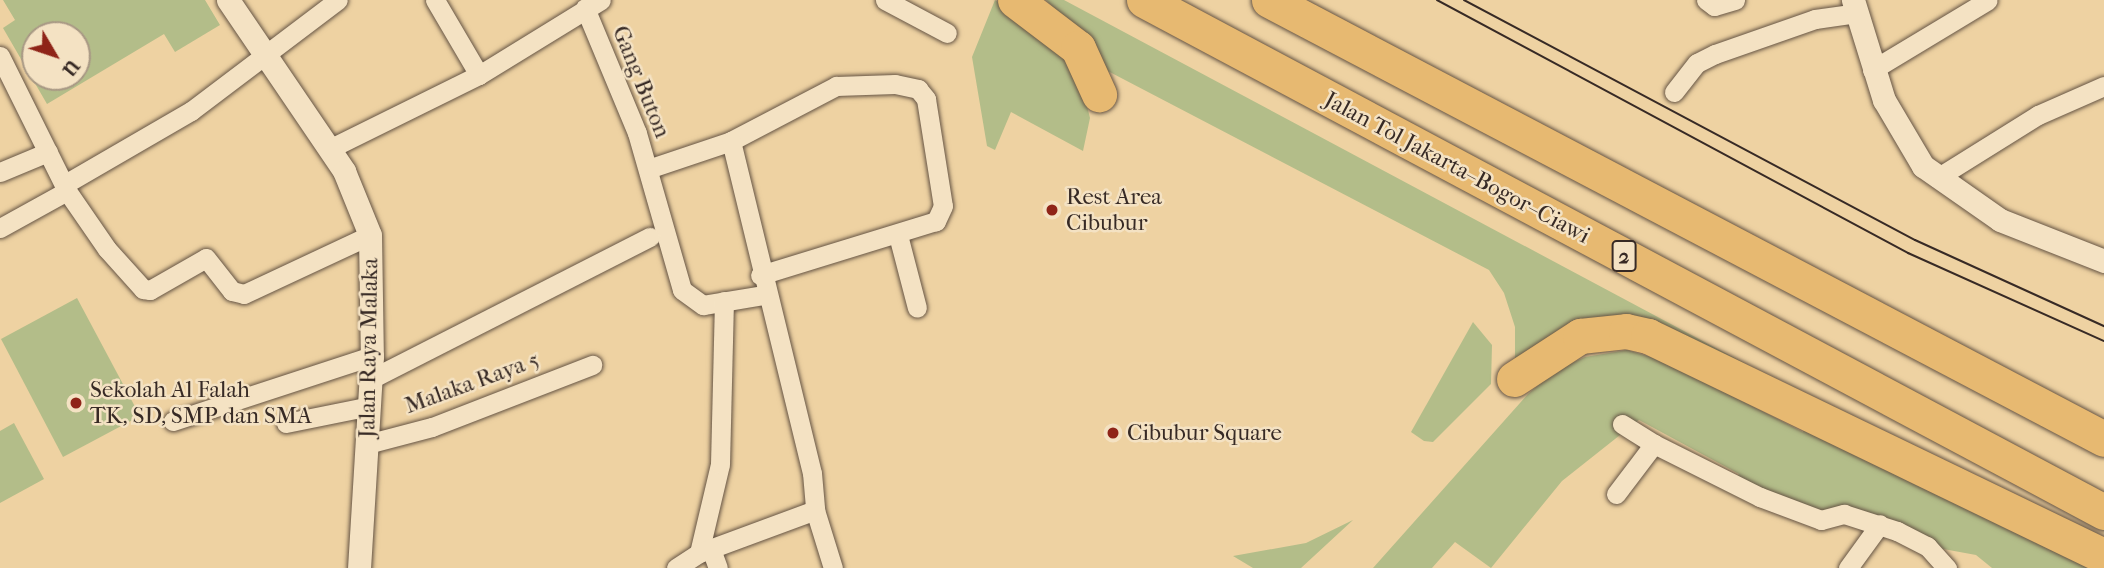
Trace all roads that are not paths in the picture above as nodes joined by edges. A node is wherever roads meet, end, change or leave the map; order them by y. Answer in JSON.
{"nodes":[{"id":1,"x":228,"y":0,"type":"edge"},
{"id":2,"x":338,"y":0,"type":"edge"},
{"id":3,"x":435,"y":0,"type":"edge"},
{"id":4,"x":885,"y":0,"type":"edge"},
{"id":5,"x":1015,"y":0,"type":"edge"},
{"id":6,"x":1144,"y":0,"type":"edge"},
{"id":7,"x":1269,"y":0,"type":"edge"},
{"id":8,"x":1706,"y":0,"type":"edge"},
{"id":9,"x":1735,"y":0,"type":"edge"},
{"id":10,"x":1988,"y":0,"type":"edge"},
{"id":11,"x":593,"y":4,"type":"edge"},
{"id":12,"x":1855,"y":6,"type":"edge"},
{"id":13,"x":947,"y":33,"type":"dead end"},
{"id":14,"x":262,"y":53,"type":"junction"},
{"id":15,"x":0,"y":56,"type":"edge"},
{"id":16,"x":1872,"y":70,"type":"junction"},
{"id":17,"x":479,"y":75,"type":"junction"},
{"id":18,"x":2104,"y":86,"type":"edge"},
{"id":19,"x":1674,"y":92,"type":"dead end"},
{"id":20,"x":1099,"y":93,"type":"dead end"},
{"id":21,"x":731,"y":141,"type":"junction"},
{"id":22,"x":329,"y":149,"type":"junction"},
{"id":23,"x":48,"y":152,"type":"junction"},
{"id":24,"x":648,"y":169,"type":"junction"},
{"id":25,"x":0,"y":172,"type":"edge"},
{"id":26,"x":1937,"y":178,"type":"junction"},
{"id":27,"x":66,"y":187,"type":"junction"},
{"id":28,"x":0,"y":228,"type":"edge"},
{"id":29,"x":370,"y":235,"type":"junction"},
{"id":30,"x":898,"y":235,"type":"junction"},
{"id":31,"x":650,"y":237,"type":"dead end"},
{"id":32,"x":2104,"y":261,"type":"edge"},
{"id":33,"x":760,"y":275,"type":"junction"},
{"id":34,"x":764,"y":295,"type":"junction"},
{"id":35,"x":724,"y":301,"type":"junction"},
{"id":36,"x":917,"y":308,"type":"dead end"},
{"id":37,"x":372,"y":356,"type":"junction"},
{"id":38,"x":592,"y":365,"type":"dead end"},
{"id":39,"x":371,"y":379,"type":"junction"},
{"id":40,"x":1514,"y":379,"type":"dead end"},
{"id":41,"x":370,"y":406,"type":"junction"},
{"id":42,"x":173,"y":421,"type":"dead end"},
{"id":43,"x":286,"y":423,"type":"dead end"},
{"id":44,"x":1622,"y":424,"type":"dead end"},
{"id":45,"x":2104,"y":439,"type":"edge"},
{"id":46,"x":367,"y":444,"type":"junction"},
{"id":47,"x":1654,"y":444,"type":"junction"},
{"id":48,"x":1616,"y":494,"type":"dead end"},
{"id":49,"x":815,"y":510,"type":"junction"},
{"id":50,"x":2104,"y":512,"type":"edge"},
{"id":51,"x":1880,"y":524,"type":"junction"},
{"id":52,"x":705,"y":551,"type":"junction"},
{"id":53,"x":2104,"y":556,"type":"edge"},
{"id":54,"x":359,"y":568,"type":"edge"},
{"id":55,"x":676,"y":568,"type":"edge"},
{"id":56,"x":718,"y":568,"type":"edge"},
{"id":57,"x":833,"y":568,"type":"edge"},
{"id":58,"x":1848,"y":568,"type":"edge"},
{"id":59,"x":1947,"y":568,"type":"edge"}],
"edges":[{"from":1,"to":14,"type":"street","name":"Jalan Raya Malaka"},
{"from":2,"to":14,"type":"street"},
{"from":3,"to":17,"type":"street"},
{"from":4,"to":13,"type":"street"},
{"from":5,"to":20,"type":"highway"},
{"from":6,"to":50,"type":"highway","name":"Jalan Tol Jakarta–Bogor–Ciawi","number":"2"},
{"from":7,"to":45,"type":"highway"},
{"from":8,"to":9,"type":"street"},
{"from":10,"to":16,"type":"street"},
{"from":11,"to":17,"type":"street","name":"Gang Buton"},
{"from":11,"to":24,"type":"street","name":"Gang Buton"},
{"from":12,"to":16,"type":"street"},
{"from":12,"to":19,"type":"street"},
{"from":14,"to":22,"type":"street","name":"Jalan Raya Malaka"},
{"from":14,"to":27,"type":"street"},
{"from":15,"to":23,"type":"street"},
{"from":16,"to":26,"type":"street"},
{"from":17,"to":22,"type":"street","name":"Gang Buton"},
{"from":18,"to":26,"type":"street"},
{"from":21,"to":24,"type":"street","name":"Gang Buton"},
{"from":21,"to":30,"type":"street","name":"Gang Buton"},
{"from":21,"to":33,"type":"street"},
{"from":22,"to":29,"type":"street","name":"Jalan Raya Malaka"},
{"from":23,"to":25,"type":"street"},
{"from":23,"to":27,"type":"street"},
{"from":24,"to":35,"type":"street"},
{"from":26,"to":32,"type":"street"},
{"from":27,"to":28,"type":"street"},
{"from":27,"to":29,"type":"street"},
{"from":29,"to":37,"type":"street","name":"Jalan Raya Malaka"},
{"from":30,"to":33,"type":"street","name":"Gang Buton"},
{"from":30,"to":36,"type":"street"},
{"from":31,"to":39,"type":"street"},
{"from":33,"to":34,"type":"street"},
{"from":34,"to":35,"type":"street"},
{"from":34,"to":49,"type":"street"},
{"from":35,"to":52,"type":"street"},
{"from":37,"to":39,"type":"street","name":"Jalan Raya Malaka"},
{"from":37,"to":42,"type":"street"},
{"from":38,"to":46,"type":"street","name":"Malaka Raya 5"},
{"from":39,"to":41,"type":"street","name":"Jalan Raya Malaka"},
{"from":40,"to":53,"type":"highway"},
{"from":41,"to":43,"type":"street"},
{"from":41,"to":46,"type":"street","name":"Jalan Raya Malaka"},
{"from":44,"to":47,"type":"street"},
{"from":46,"to":54,"type":"street","name":"Jalan Raya Malaka"},
{"from":47,"to":48,"type":"street"},
{"from":47,"to":51,"type":"street"},
{"from":49,"to":52,"type":"street"},
{"from":49,"to":57,"type":"street"},
{"from":51,"to":58,"type":"street"},
{"from":51,"to":59,"type":"street"},
{"from":52,"to":55,"type":"street"},
{"from":52,"to":56,"type":"street"}]}
